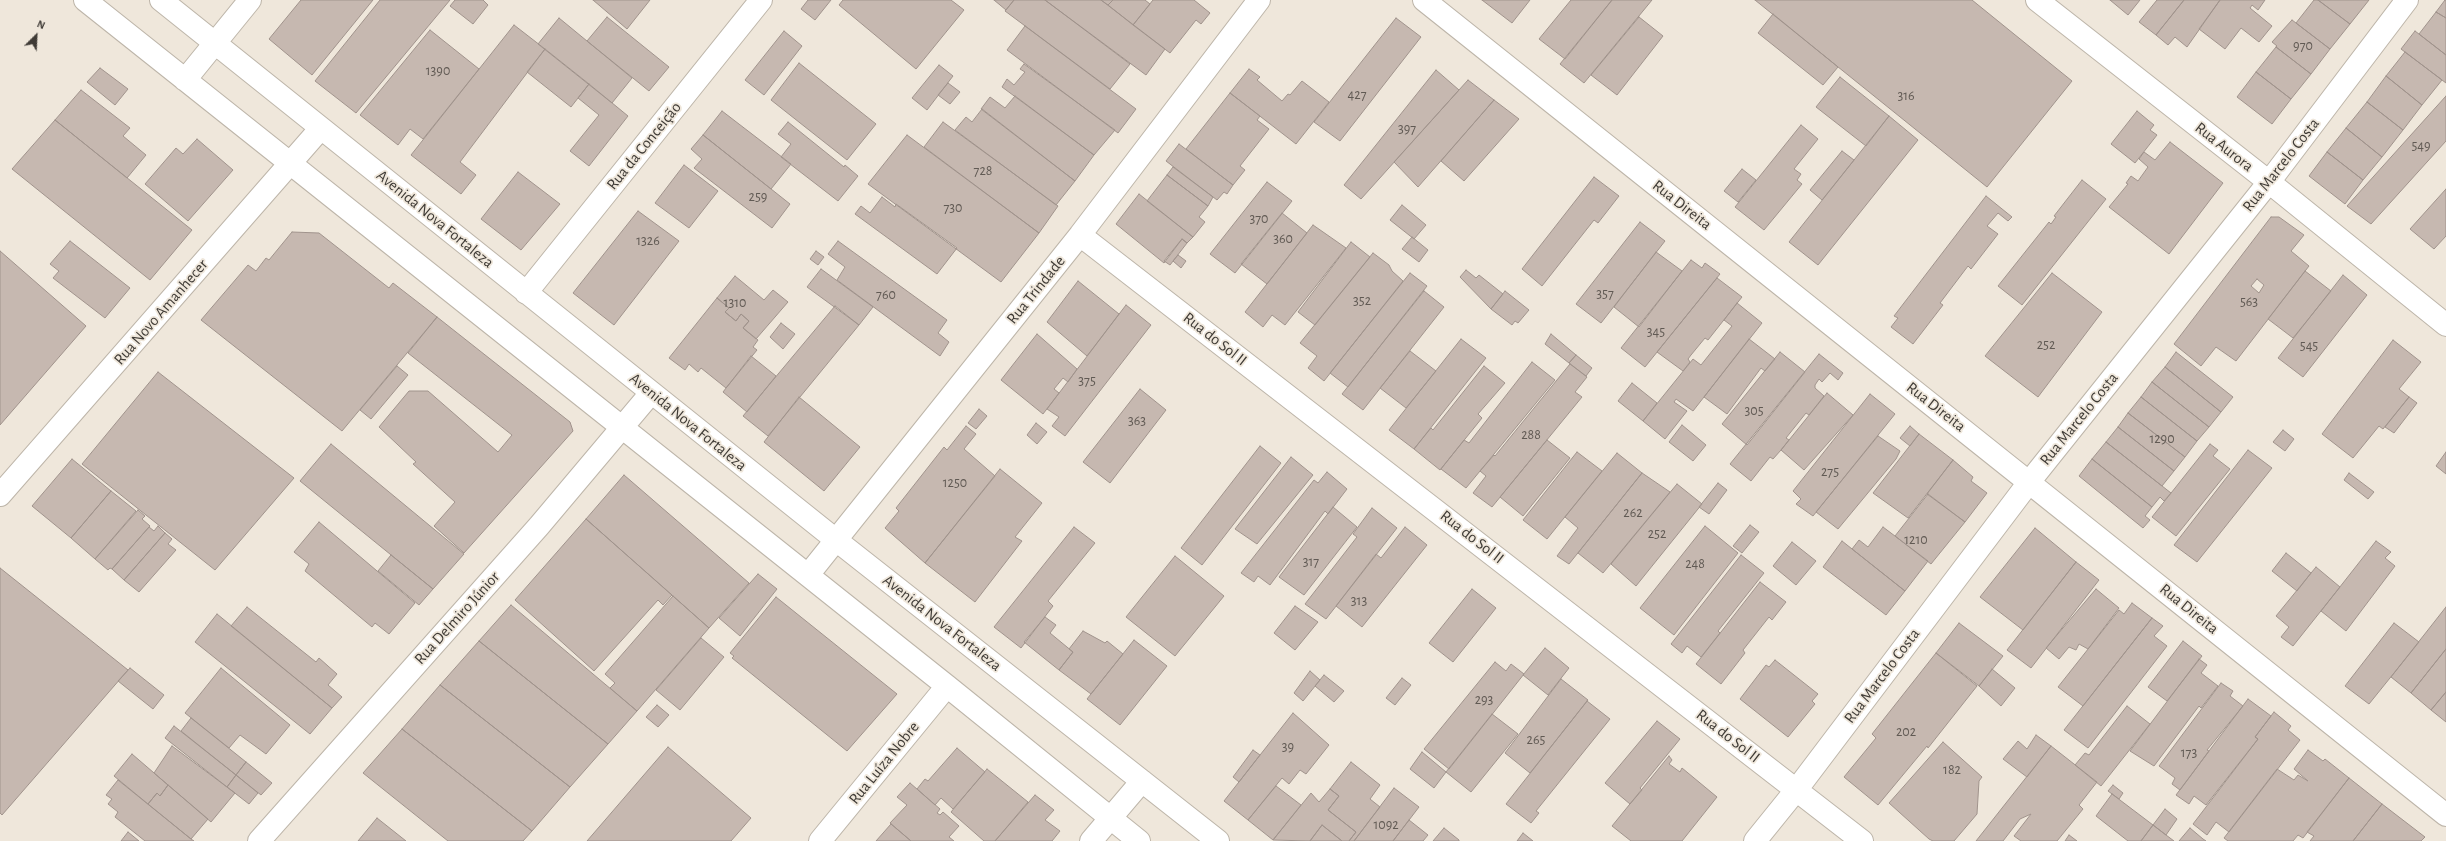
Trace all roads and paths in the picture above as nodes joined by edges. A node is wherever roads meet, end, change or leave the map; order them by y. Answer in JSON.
{"nodes":[{"id":1,"x":85,"y":0,"type":"edge"},
{"id":2,"x":161,"y":0,"type":"edge"},
{"id":3,"x":250,"y":0,"type":"edge"},
{"id":4,"x":761,"y":0,"type":"edge"},
{"id":5,"x":1259,"y":0,"type":"edge"},
{"id":6,"x":1424,"y":0,"type":"edge"},
{"id":7,"x":2037,"y":0,"type":"edge"},
{"id":8,"x":2407,"y":0,"type":"edge"},
{"id":9,"x":215,"y":44,"type":"junction"},
{"id":10,"x":185,"y":80,"type":"junction"},
{"id":11,"x":321,"y":128,"type":"junction"},
{"id":12,"x":289,"y":165,"type":"junction"},
{"id":13,"x":2269,"y":182,"type":"junction"},
{"id":14,"x":1080,"y":235,"type":"junction"},
{"id":15,"x":526,"y":293,"type":"junction"},
{"id":16,"x":2446,"y":325,"type":"edge"},
{"id":17,"x":651,"y":393,"type":"junction"},
{"id":18,"x":622,"y":430,"type":"junction"},
{"id":19,"x":2030,"y":481,"type":"junction"},
{"id":20,"x":0,"y":496,"type":"edge"},
{"id":21,"x":836,"y":540,"type":"junction"},
{"id":22,"x":808,"y":575,"type":"junction"},
{"id":23,"x":947,"y":686,"type":"junction"},
{"id":24,"x":1142,"y":781,"type":"junction"},
{"id":25,"x":1797,"y":789,"type":"junction"},
{"id":26,"x":2446,"y":815,"type":"edge"},
{"id":27,"x":1110,"y":819,"type":"junction"},
{"id":28,"x":259,"y":841,"type":"edge"},
{"id":29,"x":820,"y":841,"type":"edge"},
{"id":30,"x":1091,"y":841,"type":"edge"},
{"id":31,"x":1138,"y":841,"type":"edge"},
{"id":32,"x":1218,"y":841,"type":"edge"},
{"id":33,"x":1755,"y":841,"type":"edge"},
{"id":34,"x":1862,"y":841,"type":"edge"}],
"edges":[{"from":1,"to":10,"type":"street"},
{"from":2,"to":9,"type":"street","name":"Avenida Nova Fortaleza"},
{"from":3,"to":9,"type":"street"},
{"from":4,"to":15,"type":"street","name":"Rua da Conceição"},
{"from":5,"to":14,"type":"street","name":"Rua Trindade"},
{"from":6,"to":19,"type":"street","name":"Rua Direita"},
{"from":7,"to":13,"type":"street","name":"Rua Aurora"},
{"from":8,"to":13,"type":"street","name":"Rua Marcelo Costa"},
{"from":9,"to":10,"type":"street"},
{"from":9,"to":11,"type":"street","name":"Avenida Nova Fortaleza"},
{"from":10,"to":12,"type":"street"},
{"from":11,"to":12,"type":"street","name":"Rua Novo Amanhecer"},
{"from":11,"to":15,"type":"street","name":"Avenida Nova Fortaleza"},
{"from":12,"to":18,"type":"street"},
{"from":12,"to":20,"type":"street","name":"Rua Novo Amanhecer"},
{"from":13,"to":16,"type":"street","name":"Rua Aurora"},
{"from":13,"to":19,"type":"street","name":"Rua Marcelo Costa"},
{"from":14,"to":21,"type":"street","name":"Rua Trindade"},
{"from":14,"to":25,"type":"street","name":"Rua do Sol II"},
{"from":15,"to":17,"type":"street","name":"Avenida Nova Fortaleza"},
{"from":17,"to":18,"type":"street","name":"Rua Delmiro Júnior"},
{"from":17,"to":21,"type":"street","name":"Avenida Nova Fortaleza"},
{"from":18,"to":22,"type":"street"},
{"from":18,"to":28,"type":"street","name":"Rua Delmiro Júnior"},
{"from":19,"to":25,"type":"street","name":"Rua Marcelo Costa"},
{"from":19,"to":26,"type":"street","name":"Rua Direita"},
{"from":21,"to":22,"type":"street","name":"Rua Trindade"},
{"from":21,"to":24,"type":"street","name":"Avenida Nova Fortaleza"},
{"from":22,"to":23,"type":"street"},
{"from":23,"to":27,"type":"street"},
{"from":23,"to":29,"type":"street","name":"Rua Luíza Nobre"},
{"from":24,"to":27,"type":"street"},
{"from":24,"to":32,"type":"street","name":"Avenida Nova Fortaleza"},
{"from":25,"to":33,"type":"street","name":"Rua Marcelo Costa"},
{"from":25,"to":34,"type":"street","name":"Rua do Sol II"},
{"from":27,"to":30,"type":"street"},
{"from":27,"to":31,"type":"street"}]}
